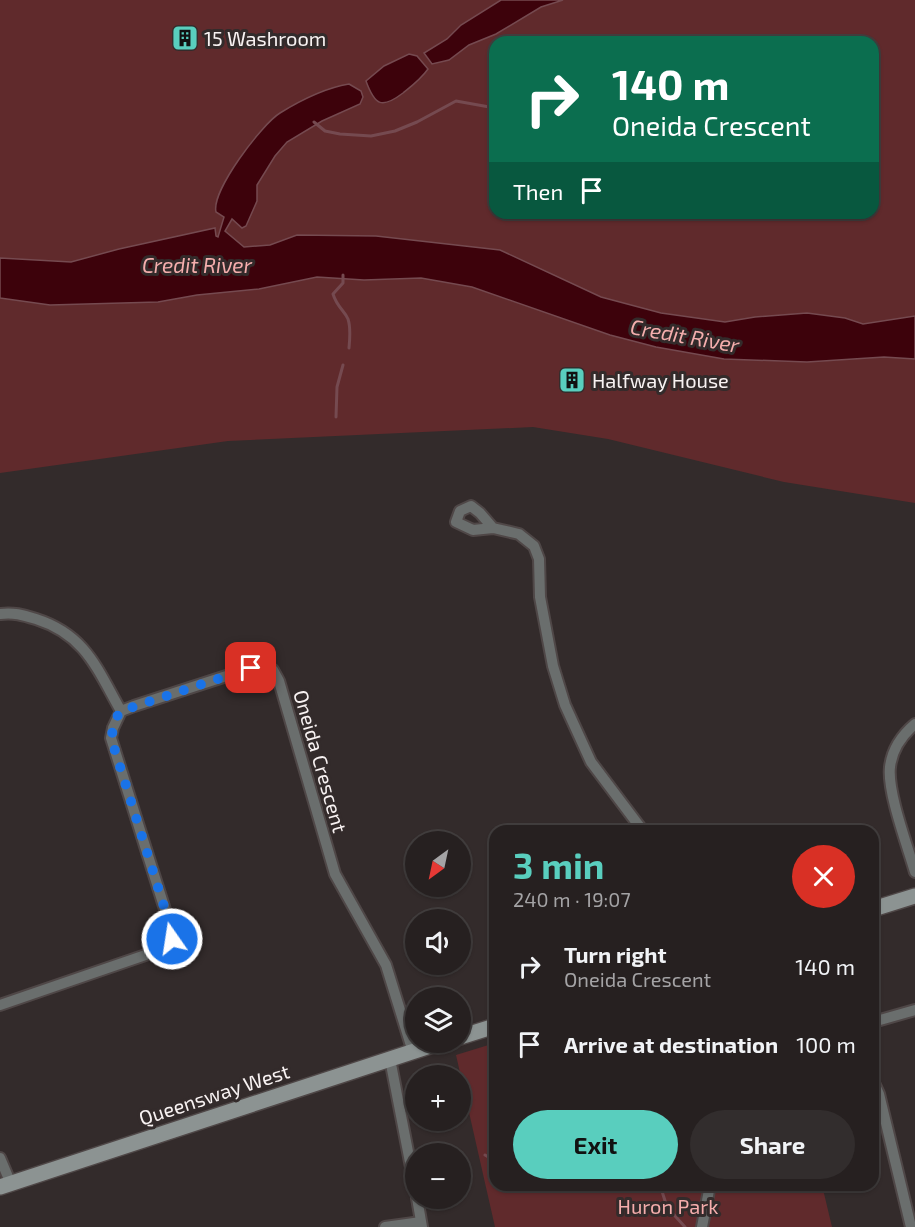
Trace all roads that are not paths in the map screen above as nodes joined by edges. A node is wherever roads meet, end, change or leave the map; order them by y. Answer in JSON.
{"nodes":[{"id":1,"x":493,"y":528,"type":"dead end"},
{"id":2,"x":0,"y":614,"type":"edge"},
{"id":3,"x":121,"y":711,"type":"junction"},
{"id":4,"x":915,"y":724,"type":"edge"},
{"id":5,"x":638,"y":825,"type":"edge"},
{"id":6,"x":915,"y":872,"type":"edge"},
{"id":7,"x":915,"y":896,"type":"edge"},
{"id":8,"x":879,"y":907,"type":"edge"},
{"id":9,"x":0,"y":1005,"type":"edge"},
{"id":10,"x":915,"y":1010,"type":"edge"},
{"id":11,"x":879,"y":1020,"type":"edge"},
{"id":12,"x":405,"y":1026,"type":"edge"},
{"id":13,"x":489,"y":1028,"type":"edge"},
{"id":14,"x":471,"y":1034,"type":"edge"},
{"id":15,"x":410,"y":1053,"type":"edge"},
{"id":16,"x":390,"y":1059,"type":"junction"},
{"id":17,"x":879,"y":1094,"type":"edge"},
{"id":18,"x":406,"y":1143,"type":"edge"},
{"id":19,"x":0,"y":1158,"type":"edge"},
{"id":20,"x":5,"y":1185,"type":"edge"},
{"id":21,"x":709,"y":1191,"type":"edge"},
{"id":22,"x":419,"y":1209,"type":"edge"},
{"id":23,"x":421,"y":1225,"type":"edge"},
{"id":24,"x":385,"y":1227,"type":"edge"},
{"id":25,"x":702,"y":1227,"type":"edge"},
{"id":26,"x":911,"y":1227,"type":"edge"}],
"edges":[{"from":1,"to":5,"type":"street"},
{"from":2,"to":3,"type":"street"},
{"from":3,"to":9,"type":"street"},
{"from":3,"to":12,"type":"street","name":"Oneida Crescent"},
{"from":4,"to":6,"type":"street"},
{"from":7,"to":8,"type":"street"},
{"from":10,"to":11,"type":"street"},
{"from":13,"to":14,"type":"street"},
{"from":15,"to":16,"type":"street","name":"Queensway West"},
{"from":16,"to":18,"type":"street"},
{"from":16,"to":20,"type":"street","name":"Queensway West"},
{"from":17,"to":26,"type":"street"},
{"from":19,"to":20,"type":"street"},
{"from":21,"to":25,"type":"street"},
{"from":22,"to":23,"type":"street"},
{"from":23,"to":24,"type":"street"}]}
